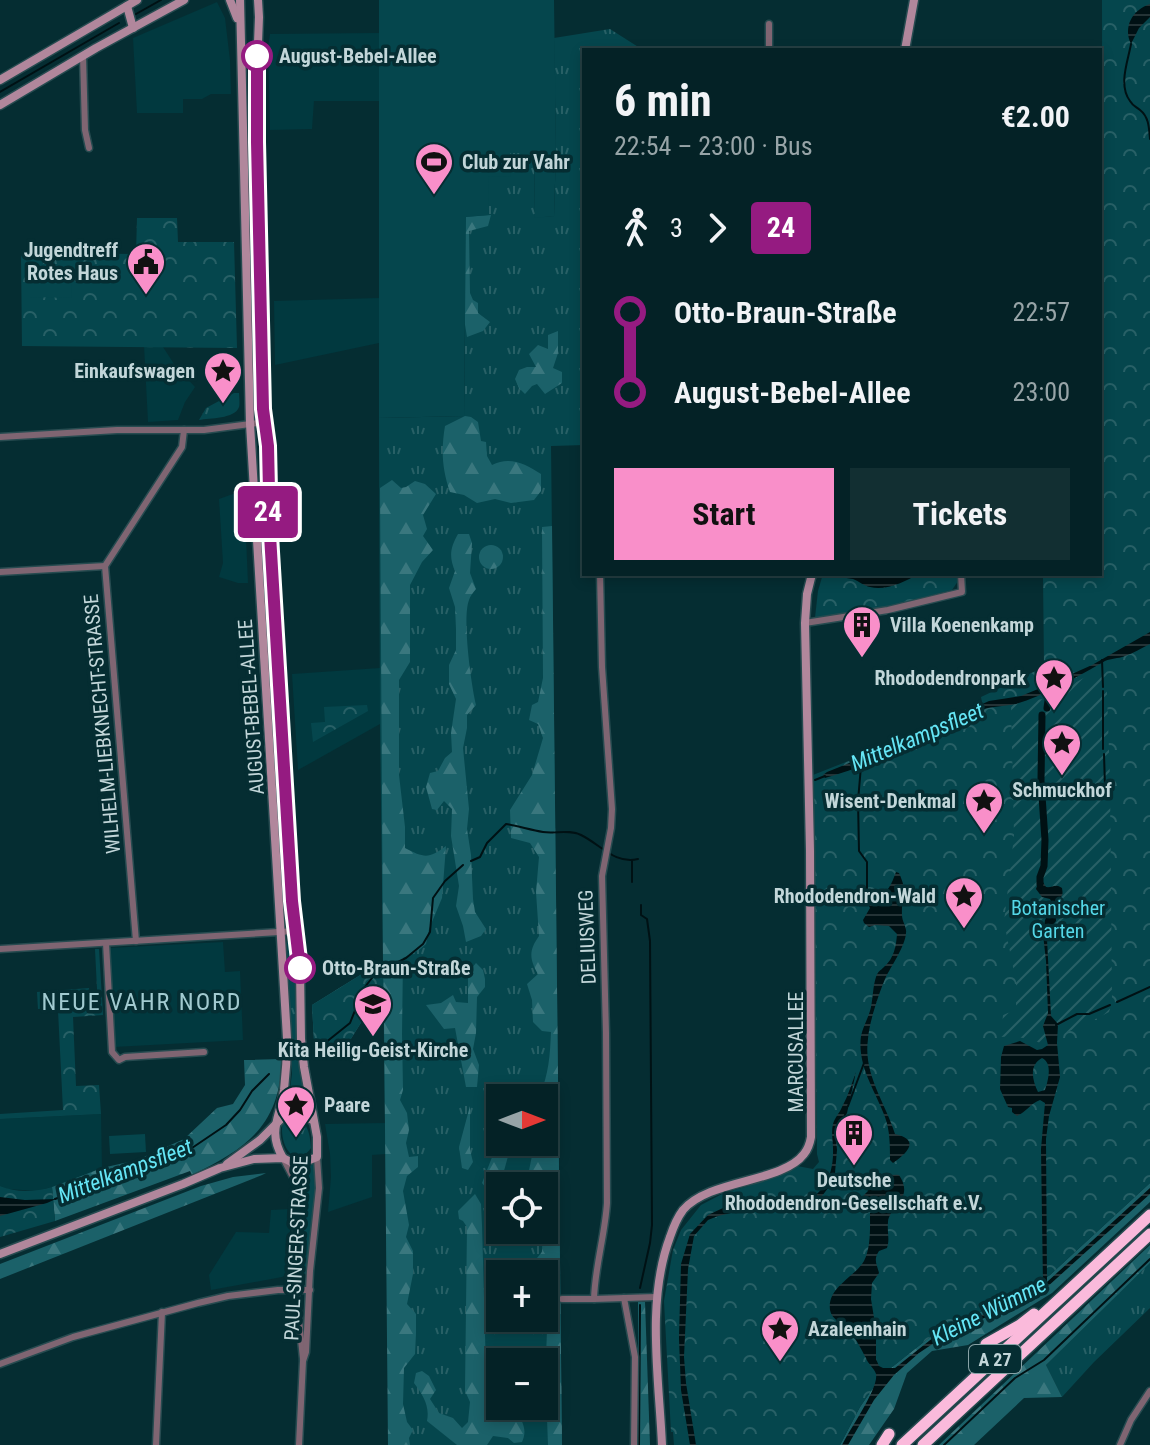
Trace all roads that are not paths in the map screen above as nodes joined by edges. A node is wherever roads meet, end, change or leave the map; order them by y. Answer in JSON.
{"nodes":[{"id":1,"x":137,"y":0,"type":"edge"},
{"id":2,"x":193,"y":0,"type":"edge"},
{"id":3,"x":230,"y":0,"type":"edge"},
{"id":4,"x":240,"y":0,"type":"edge"},
{"id":5,"x":258,"y":0,"type":"edge"},
{"id":6,"x":914,"y":0,"type":"edge"},
{"id":7,"x":181,"y":2,"type":"edge"},
{"id":8,"x":127,"y":3,"type":"edge"},
{"id":9,"x":769,"y":24,"type":"dead end"},
{"id":10,"x":240,"y":26,"type":"junction"},
{"id":11,"x":133,"y":28,"type":"junction"},
{"id":12,"x":769,"y":48,"type":"edge"},
{"id":13,"x":905,"y":48,"type":"edge"},
{"id":14,"x":83,"y":56,"type":"junction"},
{"id":15,"x":0,"y":80,"type":"edge"},
{"id":16,"x":241,"y":96,"type":"junction"},
{"id":17,"x":256,"y":96,"type":"junction"},
{"id":18,"x":0,"y":105,"type":"edge"},
{"id":19,"x":89,"y":148,"type":"dead end"},
{"id":20,"x":265,"y":422,"type":"junction"},
{"id":21,"x":250,"y":424,"type":"junction"},
{"id":22,"x":184,"y":430,"type":"junction"},
{"id":23,"x":0,"y":437,"type":"edge"},
{"id":24,"x":105,"y":566,"type":"junction"},
{"id":25,"x":0,"y":572,"type":"edge"},
{"id":26,"x":600,"y":576,"type":"edge"},
{"id":27,"x":812,"y":576,"type":"edge"},
{"id":28,"x":961,"y":576,"type":"edge"},
{"id":29,"x":805,"y":623,"type":"junction"},
{"id":30,"x":281,"y":931,"type":"junction"},
{"id":31,"x":296,"y":931,"type":"junction"},
{"id":32,"x":136,"y":941,"type":"junction"},
{"id":33,"x":106,"y":943,"type":"junction"},
{"id":34,"x":0,"y":949,"type":"edge"},
{"id":35,"x":204,"y":1052,"type":"dead end"},
{"id":36,"x":313,"y":1120,"type":"junction"},
{"id":37,"x":275,"y":1124,"type":"junction"},
{"id":38,"x":317,"y":1137,"type":"joint"},
{"id":39,"x":276,"y":1144,"type":"joint"},
{"id":40,"x":317,"y":1157,"type":"junction"},
{"id":41,"x":283,"y":1158,"type":"junction"},
{"id":42,"x":220,"y":1168,"type":"junction"},
{"id":43,"x":1150,"y":1215,"type":"edge"},
{"id":44,"x":1150,"y":1234,"type":"edge"},
{"id":45,"x":0,"y":1254,"type":"edge"},
{"id":46,"x":1088,"y":1272,"type":"junction"},
{"id":47,"x":310,"y":1290,"type":"junction"},
{"id":48,"x":296,"y":1291,"type":"junction"},
{"id":49,"x":656,"y":1297,"type":"junction"},
{"id":50,"x":624,"y":1298,"type":"junction"},
{"id":51,"x":562,"y":1299,"type":"dead end"},
{"id":52,"x":594,"y":1299,"type":"junction"},
{"id":53,"x":162,"y":1312,"type":"junction"},
{"id":54,"x":986,"y":1344,"type":"dead end"},
{"id":55,"x":303,"y":1361,"type":"junction"},
{"id":56,"x":0,"y":1364,"type":"edge"},
{"id":57,"x":1150,"y":1391,"type":"edge"},
{"id":58,"x":969,"y":1402,"type":"junction"},
{"id":59,"x":1141,"y":1403,"type":"junction"},
{"id":60,"x":1150,"y":1405,"type":"edge"},
{"id":61,"x":889,"y":1434,"type":"dead end"},
{"id":62,"x":156,"y":1445,"type":"edge"},
{"id":63,"x":299,"y":1445,"type":"edge"},
{"id":64,"x":634,"y":1445,"type":"edge"},
{"id":65,"x":662,"y":1445,"type":"edge"},
{"id":66,"x":882,"y":1445,"type":"edge"},
{"id":67,"x":902,"y":1445,"type":"edge"},
{"id":68,"x":923,"y":1445,"type":"edge"},
{"id":69,"x":934,"y":1445,"type":"edge"},
{"id":70,"x":1120,"y":1445,"type":"edge"}],
"edges":[{"from":1,"to":8,"type":"street"},
{"from":2,"to":7,"type":"street"},
{"from":3,"to":10,"type":"street","name":"AUGUST-BEBEL-ALLEE"},
{"from":4,"to":10,"type":"street","name":"AUGUST-BEBEL-ALLEE"},
{"from":5,"to":17,"type":"street","name":"AUGUST-BEBEL-ALLEE"},
{"from":6,"to":13,"type":"street"},
{"from":7,"to":11,"type":"street"},
{"from":8,"to":11,"type":"street"},
{"from":8,"to":15,"type":"street"},
{"from":9,"to":12,"type":"street"},
{"from":10,"to":16,"type":"street","name":"AUGUST-BEBEL-ALLEE"},
{"from":11,"to":14,"type":"street"},
{"from":14,"to":18,"type":"street"},
{"from":14,"to":19,"type":"street"},
{"from":16,"to":17,"type":"street"},
{"from":16,"to":21,"type":"street","name":"AUGUST-BEBEL-ALLEE"},
{"from":17,"to":20,"type":"street","name":"AUGUST-BEBEL-ALLEE"},
{"from":20,"to":21,"type":"street"},
{"from":20,"to":31,"type":"street","name":"AUGUST-BEBEL-ALLEE"},
{"from":21,"to":22,"type":"street"},
{"from":21,"to":30,"type":"street","name":"AUGUST-BEBEL-ALLEE"},
{"from":22,"to":23,"type":"street"},
{"from":22,"to":24,"type":"street","name":"WILHELM-LIEBKNECHT-STRASSE"},
{"from":24,"to":25,"type":"street"},
{"from":24,"to":32,"type":"street","name":"WILHELM-LIEBKNECHT-STRASSE"},
{"from":26,"to":52,"type":"street","name":"DELIUSWEG"},
{"from":27,"to":29,"type":"street","name":"MARCUSALLEE"},
{"from":28,"to":29,"type":"street"},
{"from":29,"to":49,"type":"street","name":"MARCUSALLEE"},
{"from":30,"to":31,"type":"street"},
{"from":30,"to":32,"type":"street"},
{"from":30,"to":37,"type":"street","name":"AUGUST-BEBEL-ALLEE"},
{"from":31,"to":36,"type":"street","name":"AUGUST-BEBEL-ALLEE"},
{"from":32,"to":33,"type":"street"},
{"from":33,"to":34,"type":"street"},
{"from":33,"to":35,"type":"street"},
{"from":36,"to":37,"type":"street"},
{"from":36,"to":38,"type":"street","name":"AUGUST-BEBEL-ALLEE"},
{"from":37,"to":39,"type":"street","name":"AUGUST-BEBEL-ALLEE"},
{"from":37,"to":42,"type":"street"},
{"from":38,"to":40,"type":"street","name":"PAUL-SINGER-STRASSE"},
{"from":39,"to":41,"type":"street","name":"PAUL-SINGER-STRASSE"},
{"from":40,"to":41,"type":"street"},
{"from":40,"to":47,"type":"street","name":"PAUL-SINGER-STRASSE"},
{"from":41,"to":42,"type":"street"},
{"from":41,"to":48,"type":"street","name":"PAUL-SINGER-STRASSE"},
{"from":42,"to":45,"type":"street"},
{"from":43,"to":46,"type":"highway","number":"A 27"},
{"from":44,"to":58,"type":"highway","number":"A 27"},
{"from":46,"to":54,"type":"highway"},
{"from":46,"to":67,"type":"highway","number":"A 27"},
{"from":47,"to":48,"type":"street"},
{"from":47,"to":55,"type":"street","name":"PAUL-SINGER-STRASSE"},
{"from":48,"to":53,"type":"street"},
{"from":48,"to":55,"type":"street","name":"PAUL-SINGER-STRASSE"},
{"from":49,"to":50,"type":"street"},
{"from":49,"to":65,"type":"street","name":"MARCUSALLEE"},
{"from":50,"to":52,"type":"street"},
{"from":50,"to":64,"type":"street"},
{"from":51,"to":52,"type":"street"},
{"from":53,"to":56,"type":"street"},
{"from":53,"to":62,"type":"street"},
{"from":55,"to":63,"type":"street","name":"PAUL-SINGER-STRASSE"},
{"from":57,"to":59,"type":"street"},
{"from":58,"to":68,"type":"highway","number":"A 27"},
{"from":58,"to":69,"type":"highway"},
{"from":59,"to":60,"type":"street"},
{"from":59,"to":70,"type":"street"},
{"from":61,"to":66,"type":"highway"}]}
